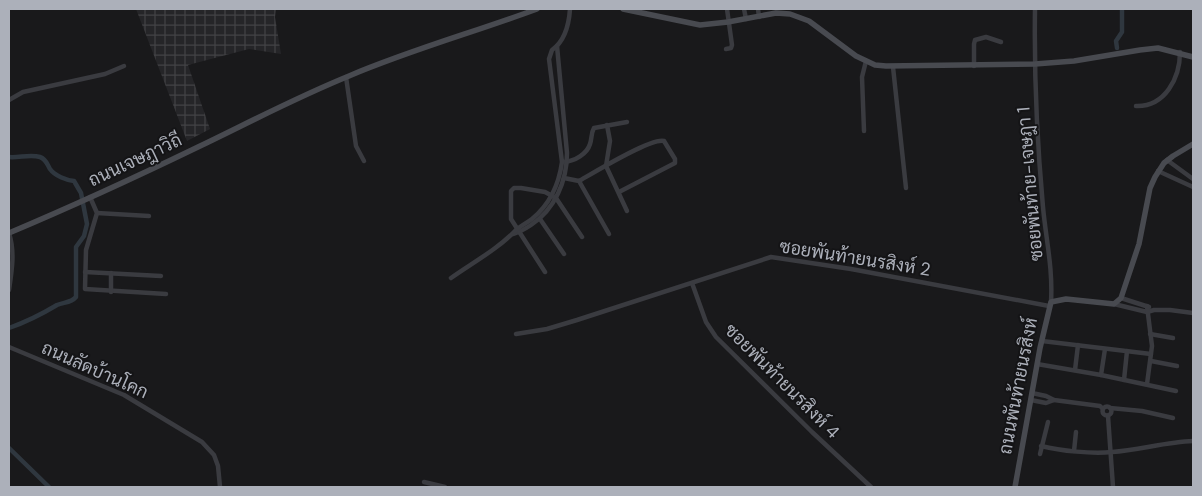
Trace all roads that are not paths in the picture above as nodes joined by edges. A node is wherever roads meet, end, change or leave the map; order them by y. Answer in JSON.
{"nodes":[{"id":1,"x":537,"y":9,"type":"edge"},
{"id":2,"x":570,"y":9,"type":"edge"},
{"id":3,"x":623,"y":9,"type":"edge"},
{"id":4,"x":727,"y":9,"type":"edge"},
{"id":5,"x":744,"y":9,"type":"edge"},
{"id":6,"x":758,"y":9,"type":"edge"},
{"id":7,"x":1035,"y":9,"type":"edge"},
{"id":8,"x":776,"y":11,"type":"edge"},
{"id":9,"x":759,"y":17,"type":"junction"},
{"id":10,"x":746,"y":19,"type":"junction"},
{"id":11,"x":728,"y":22,"type":"junction"},
{"id":12,"x":1001,"y":42,"type":"dead end"},
{"id":13,"x":557,"y":46,"type":"junction"},
{"id":14,"x":726,"y":49,"type":"dead end"},
{"id":15,"x":1180,"y":52,"type":"junction"},
{"id":16,"x":1193,"y":57,"type":"edge"},
{"id":17,"x":866,"y":61,"type":"junction"},
{"id":18,"x":1035,"y":64,"type":"junction"},
{"id":19,"x":124,"y":66,"type":"dead end"},
{"id":20,"x":974,"y":66,"type":"junction"},
{"id":21,"x":893,"y":67,"type":"junction"},
{"id":22,"x":346,"y":77,"type":"junction"},
{"id":23,"x":9,"y":100,"type":"edge"},
{"id":24,"x":1136,"y":106,"type":"dead end"},
{"id":25,"x":626,"y":122,"type":"dead end"},
{"id":26,"x":607,"y":125,"type":"junction"},
{"id":27,"x":864,"y":131,"type":"dead end"},
{"id":28,"x":1193,"y":144,"type":"edge"},
{"id":29,"x":1168,"y":160,"type":"junction"},
{"id":30,"x":364,"y":162,"type":"dead end"},
{"id":31,"x":564,"y":162,"type":"junction"},
{"id":32,"x":606,"y":166,"type":"junction"},
{"id":33,"x":1158,"y":171,"type":"junction"},
{"id":34,"x":564,"y":178,"type":"junction"},
{"id":35,"x":1193,"y":179,"type":"edge"},
{"id":36,"x":578,"y":180,"type":"junction"},
{"id":37,"x":1193,"y":187,"type":"edge"},
{"id":38,"x":906,"y":188,"type":"dead end"},
{"id":39,"x":619,"y":192,"type":"junction"},
{"id":40,"x":551,"y":196,"type":"junction"},
{"id":41,"x":90,"y":197,"type":"junction"},
{"id":42,"x":556,"y":198,"type":"junction"},
{"id":43,"x":627,"y":211,"type":"dead end"},
{"id":44,"x":97,"y":213,"type":"junction"},
{"id":45,"x":149,"y":216,"type":"dead end"},
{"id":46,"x":540,"y":219,"type":"junction"},
{"id":47,"x":516,"y":232,"type":"junction"},
{"id":48,"x":9,"y":233,"type":"edge"},
{"id":49,"x":608,"y":234,"type":"dead end"},
{"id":50,"x":582,"y":237,"type":"dead end"},
{"id":51,"x":564,"y":254,"type":"dead end"},
{"id":52,"x":85,"y":272,"type":"junction"},
{"id":53,"x":545,"y":272,"type":"dead end"},
{"id":54,"x":112,"y":273,"type":"junction"},
{"id":55,"x":161,"y":276,"type":"dead end"},
{"id":56,"x":450,"y":278,"type":"dead end"},
{"id":57,"x":692,"y":283,"type":"junction"},
{"id":58,"x":9,"y":290,"type":"edge"},
{"id":59,"x":111,"y":292,"type":"junction"},
{"id":60,"x":166,"y":294,"type":"dead end"},
{"id":61,"x":1121,"y":298,"type":"junction"},
{"id":62,"x":1050,"y":304,"type":"junction"},
{"id":63,"x":1114,"y":304,"type":"junction"},
{"id":64,"x":1147,"y":306,"type":"junction"},
{"id":65,"x":1154,"y":310,"type":"junction"},
{"id":66,"x":1147,"y":312,"type":"junction"},
{"id":67,"x":1193,"y":313,"type":"edge"},
{"id":68,"x":516,"y":334,"type":"dead end"},
{"id":69,"x":1150,"y":334,"type":"junction"},
{"id":70,"x":1172,"y":338,"type":"dead end"},
{"id":71,"x":1042,"y":341,"type":"junction"},
{"id":72,"x":1078,"y":346,"type":"junction"},
{"id":73,"x":9,"y":347,"type":"edge"},
{"id":74,"x":1105,"y":349,"type":"junction"},
{"id":75,"x":1127,"y":351,"type":"junction"},
{"id":76,"x":1151,"y":354,"type":"junction"},
{"id":77,"x":1150,"y":361,"type":"junction"},
{"id":78,"x":1038,"y":364,"type":"junction"},
{"id":79,"x":1177,"y":366,"type":"dead end"},
{"id":80,"x":1075,"y":370,"type":"junction"},
{"id":81,"x":1101,"y":375,"type":"junction"},
{"id":82,"x":1124,"y":380,"type":"junction"},
{"id":83,"x":1147,"y":384,"type":"junction"},
{"id":84,"x":1176,"y":391,"type":"dead end"},
{"id":85,"x":1031,"y":397,"type":"junction"},
{"id":86,"x":1110,"y":408,"type":"junction"},
{"id":87,"x":1103,"y":409,"type":"junction"},
{"id":88,"x":1108,"y":416,"type":"junction"},
{"id":89,"x":1173,"y":418,"type":"dead end"},
{"id":90,"x":1048,"y":422,"type":"dead end"},
{"id":91,"x":1076,"y":432,"type":"dead end"},
{"id":92,"x":1193,"y":441,"type":"edge"},
{"id":93,"x":1042,"y":446,"type":"junction"},
{"id":94,"x":1074,"y":451,"type":"junction"},
{"id":95,"x":1111,"y":452,"type":"junction"},
{"id":96,"x":1040,"y":454,"type":"dead end"},
{"id":97,"x":424,"y":482,"type":"dead end"},
{"id":98,"x":220,"y":487,"type":"edge"},
{"id":99,"x":445,"y":487,"type":"edge"},
{"id":100,"x":871,"y":487,"type":"edge"},
{"id":101,"x":1015,"y":487,"type":"edge"},
{"id":102,"x":1113,"y":487,"type":"edge"}],
"edges":[{"from":1,"to":22,"type":"street","name":"ถนนเจษฎาวิถี"},
{"from":2,"to":13,"type":"street"},
{"from":3,"to":11,"type":"street"},
{"from":4,"to":11,"type":"street"},
{"from":5,"to":10,"type":"street"},
{"from":6,"to":9,"type":"street"},
{"from":7,"to":18,"type":"street","name":"ซอยพันท้าย-เจษฎา 1"},
{"from":8,"to":9,"type":"street"},
{"from":8,"to":17,"type":"street"},
{"from":9,"to":10,"type":"street"},
{"from":10,"to":11,"type":"street"},
{"from":11,"to":14,"type":"street"},
{"from":12,"to":20,"type":"street"},
{"from":13,"to":31,"type":"street"},
{"from":13,"to":31,"type":"street"},
{"from":15,"to":16,"type":"street"},
{"from":15,"to":18,"type":"street"},
{"from":15,"to":24,"type":"street"},
{"from":17,"to":21,"type":"street"},
{"from":17,"to":27,"type":"street"},
{"from":18,"to":20,"type":"street"},
{"from":18,"to":62,"type":"street","name":"ซอยพันท้าย-เจษฎา 1"},
{"from":19,"to":23,"type":"street"},
{"from":20,"to":21,"type":"street"},
{"from":21,"to":38,"type":"street"},
{"from":22,"to":30,"type":"street"},
{"from":22,"to":41,"type":"street","name":"ถนนเจษฎาวิถี"},
{"from":25,"to":26,"type":"street"},
{"from":26,"to":31,"type":"street"},
{"from":26,"to":32,"type":"street"},
{"from":28,"to":29,"type":"street"},
{"from":29,"to":33,"type":"street"},
{"from":29,"to":35,"type":"street"},
{"from":31,"to":34,"type":"street"},
{"from":31,"to":40,"type":"street"},
{"from":32,"to":36,"type":"street"},
{"from":32,"to":39,"type":"street"},
{"from":32,"to":39,"type":"street"},
{"from":33,"to":37,"type":"street"},
{"from":33,"to":61,"type":"street"},
{"from":34,"to":36,"type":"street"},
{"from":34,"to":42,"type":"street"},
{"from":36,"to":49,"type":"street"},
{"from":39,"to":43,"type":"street"},
{"from":40,"to":42,"type":"street"},
{"from":40,"to":47,"type":"street"},
{"from":40,"to":47,"type":"street"},
{"from":41,"to":44,"type":"street"},
{"from":41,"to":48,"type":"street","name":"ถนนเจษฎาวิถี"},
{"from":42,"to":46,"type":"street"},
{"from":42,"to":50,"type":"street"},
{"from":44,"to":45,"type":"street"},
{"from":44,"to":52,"type":"street"},
{"from":46,"to":47,"type":"street"},
{"from":46,"to":51,"type":"street"},
{"from":47,"to":53,"type":"street"},
{"from":47,"to":56,"type":"street"},
{"from":48,"to":58,"type":"street"},
{"from":52,"to":54,"type":"street"},
{"from":52,"to":59,"type":"street"},
{"from":54,"to":55,"type":"street"},
{"from":54,"to":59,"type":"street"},
{"from":57,"to":62,"type":"street","name":"ซอยพันท้ายนรสิงห์ 2"},
{"from":57,"to":68,"type":"street","name":"ซอยพันท้ายนรสิงห์ 2"},
{"from":57,"to":100,"type":"street","name":"ซอยพันท้ายนรสิงห์ 4"},
{"from":59,"to":60,"type":"street"},
{"from":61,"to":63,"type":"street"},
{"from":61,"to":64,"type":"street"},
{"from":62,"to":63,"type":"street","name":"ถนนพันท้ายนรสิงห์"},
{"from":62,"to":71,"type":"street","name":"ถนนพันท้ายนรสิงห์"},
{"from":63,"to":66,"type":"street"},
{"from":64,"to":65,"type":"street"},
{"from":64,"to":66,"type":"street"},
{"from":65,"to":66,"type":"street"},
{"from":65,"to":67,"type":"street"},
{"from":66,"to":69,"type":"street"},
{"from":69,"to":70,"type":"street"},
{"from":69,"to":76,"type":"street"},
{"from":71,"to":72,"type":"street"},
{"from":71,"to":78,"type":"street","name":"ถนนพันท้ายนรสิงห์"},
{"from":72,"to":74,"type":"street"},
{"from":72,"to":80,"type":"street"},
{"from":73,"to":98,"type":"street","name":"ถนนลัดบ้านโคก"},
{"from":74,"to":75,"type":"street"},
{"from":74,"to":81,"type":"street"},
{"from":75,"to":76,"type":"street"},
{"from":75,"to":82,"type":"street"},
{"from":76,"to":77,"type":"street"},
{"from":77,"to":79,"type":"street"},
{"from":77,"to":83,"type":"street"},
{"from":78,"to":80,"type":"street"},
{"from":78,"to":85,"type":"street","name":"ถนนพันท้ายนรสิงห์"},
{"from":80,"to":81,"type":"street"},
{"from":81,"to":82,"type":"street"},
{"from":82,"to":83,"type":"street"},
{"from":83,"to":84,"type":"street"},
{"from":85,"to":87,"type":"street"},
{"from":85,"to":101,"type":"street","name":"ถนนพันท้ายนรสิงห์"},
{"from":86,"to":87,"type":"street"},
{"from":86,"to":88,"type":"street"},
{"from":86,"to":89,"type":"street"},
{"from":87,"to":88,"type":"street"},
{"from":88,"to":95,"type":"street"},
{"from":90,"to":93,"type":"street"},
{"from":91,"to":94,"type":"street"},
{"from":92,"to":95,"type":"street"},
{"from":93,"to":94,"type":"street"},
{"from":93,"to":96,"type":"street"},
{"from":94,"to":95,"type":"street"},
{"from":95,"to":102,"type":"street"},
{"from":97,"to":99,"type":"street"}]}
